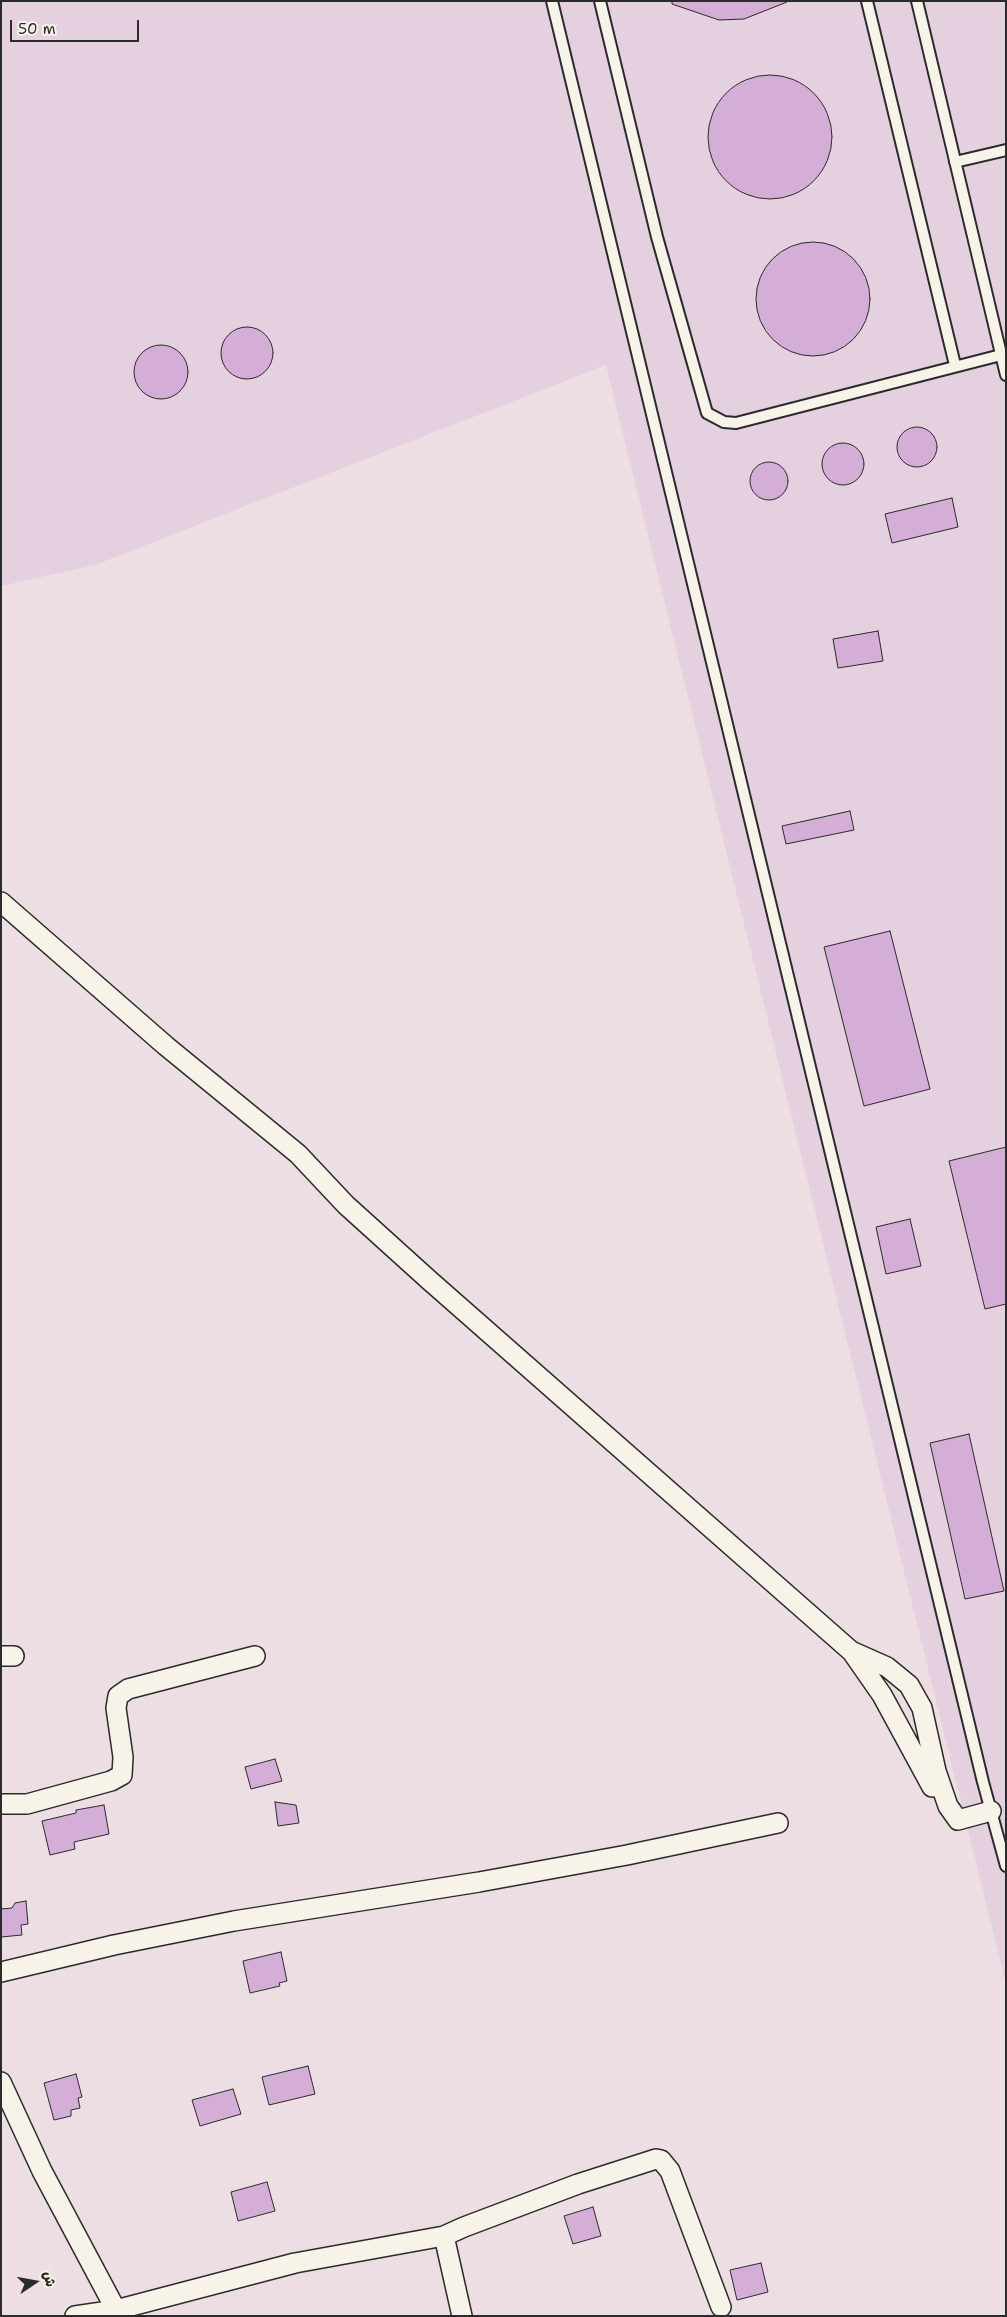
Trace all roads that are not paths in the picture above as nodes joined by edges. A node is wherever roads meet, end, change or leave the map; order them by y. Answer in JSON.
{"nodes":[{"id":1,"x":552,"y":1,"type":"edge"},
{"id":2,"x":600,"y":1,"type":"edge"},
{"id":3,"x":867,"y":1,"type":"edge"},
{"id":4,"x":917,"y":1,"type":"edge"},
{"id":5,"x":1006,"y":150,"type":"edge"},
{"id":6,"x":955,"y":162,"type":"junction"},
{"id":7,"x":1001,"y":355,"type":"junction"},
{"id":8,"x":955,"y":365,"type":"junction"},
{"id":9,"x":1006,"y":375,"type":"edge"},
{"id":10,"x":1,"y":902,"type":"edge"},
{"id":11,"x":851,"y":1651,"type":"junction"},
{"id":12,"x":255,"y":1656,"type":"dead end"},
{"id":13,"x":1,"y":1804,"type":"edge"},
{"id":14,"x":948,"y":1806,"type":"junction"},
{"id":15,"x":991,"y":1811,"type":"junction"},
{"id":16,"x":778,"y":1823,"type":"dead end"},
{"id":17,"x":1006,"y":1866,"type":"edge"},
{"id":18,"x":1,"y":1972,"type":"edge"},
{"id":19,"x":1,"y":2082,"type":"edge"},
{"id":20,"x":444,"y":2236,"type":"junction"},
{"id":21,"x":722,"y":2307,"type":"dead end"},
{"id":22,"x":116,"y":2310,"type":"junction"},
{"id":23,"x":75,"y":2316,"type":"edge"},
{"id":24,"x":462,"y":2316,"type":"edge"}],
"edges":[{"from":1,"to":15,"type":"lane"},
{"from":2,"to":8,"type":"lane"},
{"from":3,"to":8,"type":"lane"},
{"from":4,"to":6,"type":"lane"},
{"from":5,"to":6,"type":"lane"},
{"from":6,"to":7,"type":"lane"},
{"from":7,"to":8,"type":"lane"},
{"from":7,"to":9,"type":"lane"},
{"from":10,"to":11,"type":"street"},
{"from":11,"to":14,"type":"street"},
{"from":11,"to":14,"type":"street"},
{"from":12,"to":13,"type":"street"},
{"from":14,"to":15,"type":"street"},
{"from":15,"to":17,"type":"lane"},
{"from":16,"to":18,"type":"street"},
{"from":19,"to":22,"type":"street"},
{"from":20,"to":21,"type":"street"},
{"from":20,"to":22,"type":"street"},
{"from":20,"to":24,"type":"street"},
{"from":22,"to":23,"type":"street"}]}
